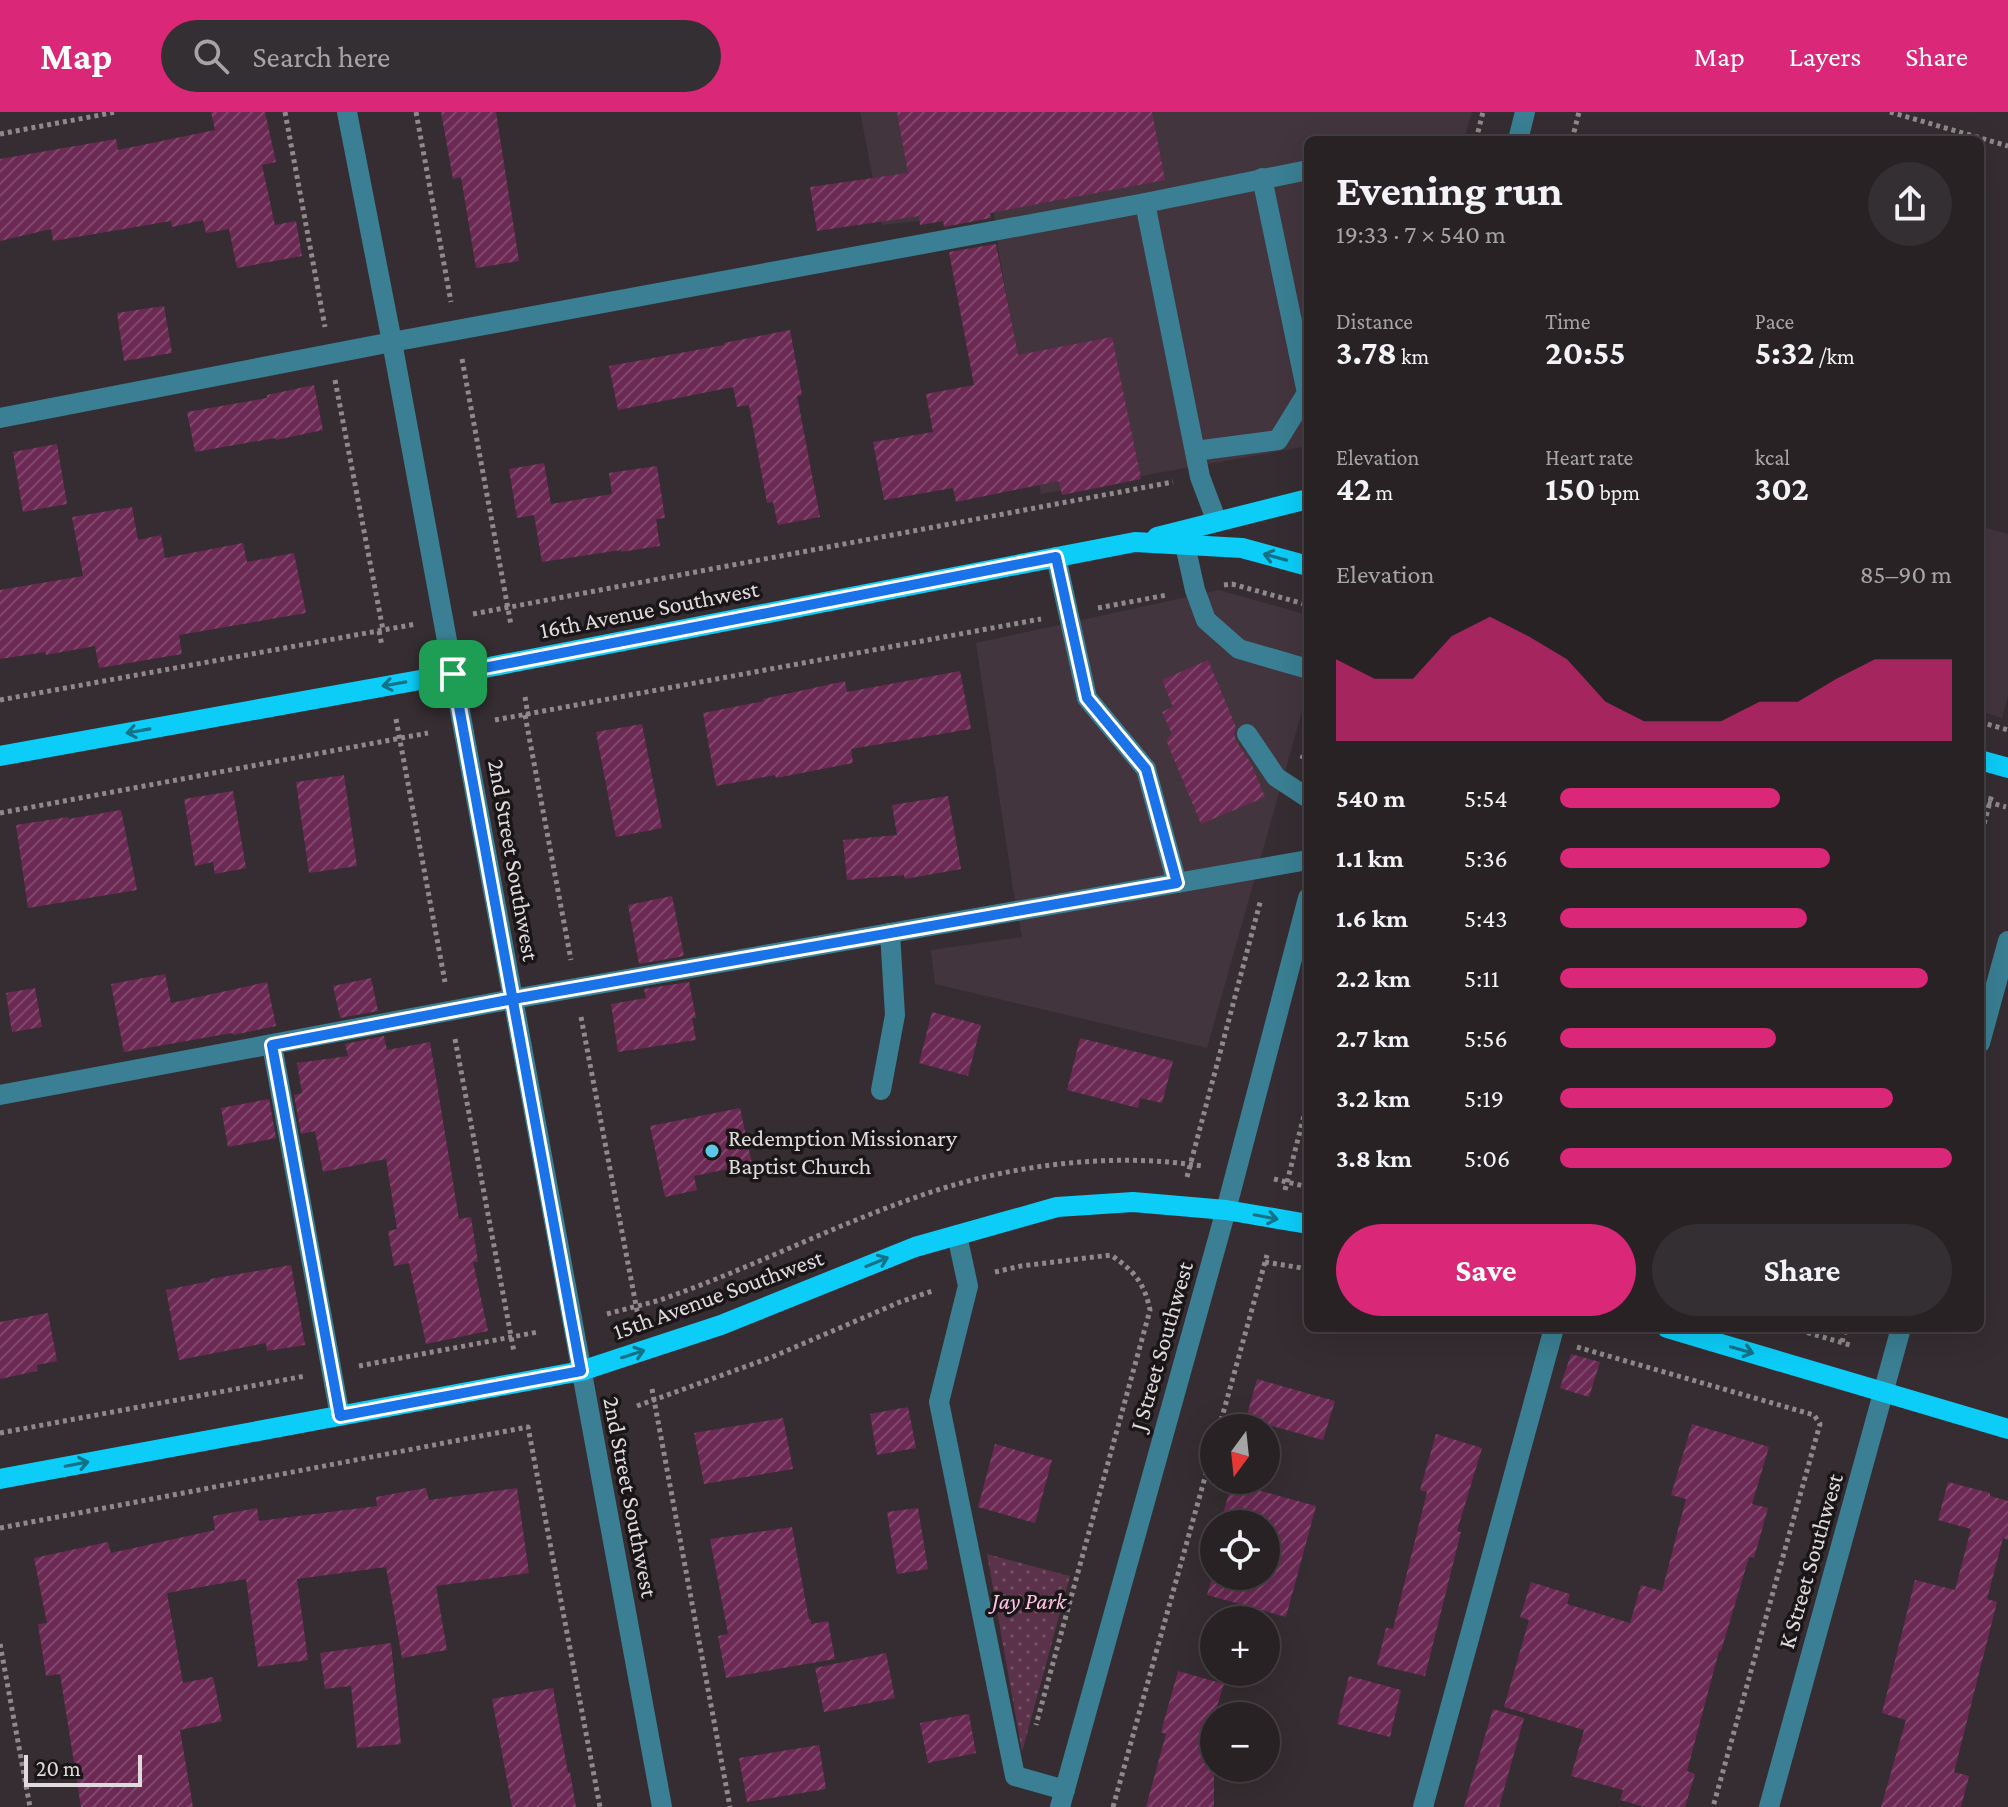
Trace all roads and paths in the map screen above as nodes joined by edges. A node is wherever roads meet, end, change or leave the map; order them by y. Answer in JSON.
{"nodes":[{"id":1,"x":116,"y":112,"type":"edge"},
{"id":2,"x":347,"y":112,"type":"edge"},
{"id":3,"x":416,"y":112,"type":"edge"},
{"id":4,"x":1483,"y":112,"type":"edge"},
{"id":5,"x":1525,"y":112,"type":"edge"},
{"id":6,"x":1579,"y":112,"type":"edge"},
{"id":7,"x":1890,"y":112,"type":"edge"},
{"id":8,"x":79,"y":115,"type":"edge"},
{"id":9,"x":0,"y":134,"type":"edge"},
{"id":10,"x":1477,"y":136,"type":"edge"},
{"id":11,"x":1519,"y":136,"type":"edge"},
{"id":12,"x":1573,"y":136,"type":"edge"},
{"id":13,"x":1973,"y":136,"type":"edge"},
{"id":14,"x":1984,"y":139,"type":"edge"},
{"id":15,"x":2008,"y":146,"type":"edge"},
{"id":16,"x":1304,"y":171,"type":"edge"},
{"id":17,"x":1262,"y":178,"type":"junction"},
{"id":18,"x":1145,"y":203,"type":"junction"},
{"id":19,"x":457,"y":330,"type":"junction"},
{"id":20,"x":392,"y":342,"type":"junction"},
{"id":21,"x":1304,"y":379,"type":"edge"},
{"id":22,"x":1304,"y":398,"type":"edge"},
{"id":23,"x":0,"y":418,"type":"edge"},
{"id":24,"x":1195,"y":451,"type":"junction"},
{"id":25,"x":1200,"y":477,"type":"junction"},
{"id":26,"x":1304,"y":500,"type":"edge"},
{"id":27,"x":1217,"y":522,"type":"junction"},
{"id":28,"x":1135,"y":542,"type":"junction"},
{"id":29,"x":1185,"y":545,"type":"junction"},
{"id":30,"x":1056,"y":557,"type":"junction"},
{"id":31,"x":1304,"y":565,"type":"edge"},
{"id":32,"x":1195,"y":590,"type":"junction"},
{"id":33,"x":1304,"y":604,"type":"edge"},
{"id":34,"x":508,"y":607,"type":"junction"},
{"id":35,"x":473,"y":614,"type":"dead end"},
{"id":36,"x":1068,"y":614,"type":"junction"},
{"id":37,"x":417,"y":624,"type":"dead end"},
{"id":38,"x":511,"y":625,"type":"dead end"},
{"id":39,"x":379,"y":631,"type":"junction"},
{"id":40,"x":382,"y":646,"type":"dead end"},
{"id":41,"x":1304,"y":668,"type":"edge"},
{"id":42,"x":453,"y":674,"type":"junction"},
{"id":43,"x":525,"y":697,"type":"dead end"},
{"id":44,"x":0,"y":700,"type":"edge"},
{"id":45,"x":528,"y":715,"type":"junction"},
{"id":46,"x":495,"y":720,"type":"dead end"},
{"id":47,"x":1984,"y":723,"type":"edge"},
{"id":48,"x":2008,"y":730,"type":"edge"},
{"id":49,"x":428,"y":733,"type":"dead end"},
{"id":50,"x":1247,"y":734,"type":"dead end"},
{"id":51,"x":0,"y":756,"type":"edge"},
{"id":52,"x":1984,"y":761,"type":"edge"},
{"id":53,"x":2008,"y":768,"type":"edge"},
{"id":54,"x":1304,"y":770,"type":"edge"},
{"id":55,"x":1301,"y":793,"type":"edge"},
{"id":56,"x":1993,"y":793,"type":"dead end"},
{"id":57,"x":1984,"y":801,"type":"edge"},
{"id":58,"x":1990,"y":803,"type":"junction"},
{"id":59,"x":2006,"y":807,"type":"dead end"},
{"id":60,"x":0,"y":813,"type":"edge"},
{"id":61,"x":1984,"y":825,"type":"edge"},
{"id":62,"x":1304,"y":861,"type":"edge"},
{"id":63,"x":1273,"y":866,"type":"junction"},
{"id":64,"x":1177,"y":883,"type":"junction"},
{"id":65,"x":1304,"y":913,"type":"edge"},
{"id":66,"x":890,"y":933,"type":"junction"},
{"id":67,"x":2008,"y":941,"type":"edge"},
{"id":68,"x":513,"y":999,"type":"junction"},
{"id":69,"x":1984,"y":1028,"type":"edge"},
{"id":70,"x":272,"y":1045,"type":"junction"},
{"id":71,"x":881,"y":1090,"type":"dead end"},
{"id":72,"x":0,"y":1095,"type":"edge"},
{"id":73,"x":1304,"y":1115,"type":"edge"},
{"id":74,"x":1187,"y":1177,"type":"dead end"},
{"id":75,"x":1274,"y":1179,"type":"dead end"},
{"id":76,"x":1286,"y":1182,"type":"junction"},
{"id":77,"x":1304,"y":1186,"type":"edge"},
{"id":78,"x":1285,"y":1191,"type":"dead end"},
{"id":79,"x":1226,"y":1210,"type":"junction"},
{"id":80,"x":1304,"y":1223,"type":"edge"},
{"id":81,"x":957,"y":1235,"type":"junction"},
{"id":82,"x":1304,"y":1268,"type":"edge"},
{"id":83,"x":966,"y":1279,"type":"junction"},
{"id":84,"x":538,"y":1332,"type":"dead end"},
{"id":85,"x":1681,"y":1332,"type":"edge"},
{"id":86,"x":1805,"y":1332,"type":"edge"},
{"id":87,"x":1845,"y":1332,"type":"edge"},
{"id":88,"x":1900,"y":1332,"type":"edge"},
{"id":89,"x":1552,"y":1333,"type":"edge"},
{"id":90,"x":1842,"y":1343,"type":"junction"},
{"id":91,"x":1850,"y":1345,"type":"dead end"},
{"id":92,"x":332,"y":1371,"type":"junction"},
{"id":93,"x":581,"y":1371,"type":"junction"},
{"id":94,"x":652,"y":1389,"type":"dead end"},
{"id":95,"x":1884,"y":1391,"type":"junction"},
{"id":96,"x":654,"y":1400,"type":"junction"},
{"id":97,"x":637,"y":1406,"type":"dead end"},
{"id":98,"x":1223,"y":1414,"type":"edge"},
{"id":99,"x":340,"y":1416,"type":"junction"},
{"id":100,"x":2008,"y":1429,"type":"edge"},
{"id":101,"x":0,"y":1433,"type":"edge"},
{"id":102,"x":0,"y":1479,"type":"edge"},
{"id":103,"x":1200,"y":1494,"type":"edge"},
{"id":104,"x":0,"y":1528,"type":"edge"},
{"id":105,"x":0,"y":1644,"type":"edge"},
{"id":106,"x":1035,"y":1728,"type":"dead end"},
{"id":107,"x":1062,"y":1799,"type":"edge"},
{"id":108,"x":30,"y":1807,"type":"edge"},
{"id":109,"x":600,"y":1807,"type":"edge"},
{"id":110,"x":662,"y":1807,"type":"edge"},
{"id":111,"x":730,"y":1807,"type":"edge"},
{"id":112,"x":1113,"y":1807,"type":"edge"},
{"id":113,"x":1423,"y":1807,"type":"edge"},
{"id":114,"x":1713,"y":1807,"type":"edge"},
{"id":115,"x":1769,"y":1807,"type":"edge"}],
"edges":[{"from":1,"to":8,"type":"path"},
{"from":2,"to":20,"type":"street","name":"2nd Street Southwest"},
{"from":3,"to":19,"type":"path"},
{"from":4,"to":10,"type":"path"},
{"from":5,"to":11,"type":"street"},
{"from":6,"to":12,"type":"path"},
{"from":7,"to":13,"type":"path"},
{"from":8,"to":9,"type":"path"},
{"from":14,"to":15,"type":"path"},
{"from":16,"to":17,"type":"street"},
{"from":17,"to":18,"type":"street"},
{"from":17,"to":21,"type":"street"},
{"from":18,"to":19,"type":"street"},
{"from":18,"to":24,"type":"street"},
{"from":19,"to":20,"type":"street"},
{"from":19,"to":34,"type":"path"},
{"from":20,"to":23,"type":"street"},
{"from":20,"to":42,"type":"street","name":"2nd Street Southwest"},
{"from":22,"to":24,"type":"street"},
{"from":24,"to":25,"type":"street"},
{"from":25,"to":27,"type":"street"},
{"from":25,"to":34,"type":"path"},
{"from":26,"to":27,"type":"main road"},
{"from":27,"to":28,"type":"main road"},
{"from":28,"to":29,"type":"main road","name":"16th Avenue Southwest"},
{"from":28,"to":30,"type":"main road","name":"16th Avenue Southwest"},
{"from":31,"to":29,"type":"main road","name":"16th Avenue Southwest","one_way":true},
{"from":29,"to":32,"type":"street"},
{"from":30,"to":36,"type":"street"},
{"from":30,"to":42,"type":"main road","name":"16th Avenue Southwest"},
{"from":32,"to":33,"type":"path"},
{"from":32,"to":36,"type":"path"},
{"from":32,"to":41,"type":"street"},
{"from":34,"to":35,"type":"path"},
{"from":34,"to":38,"type":"path"},
{"from":36,"to":45,"type":"path"},
{"from":36,"to":64,"type":"street"},
{"from":37,"to":39,"type":"path"},
{"from":39,"to":40,"type":"path"},
{"from":39,"to":44,"type":"path"},
{"from":42,"to":51,"type":"main road","name":"16th Avenue Southwest","one_way":true},
{"from":42,"to":68,"type":"street","name":"2nd Street Southwest"},
{"from":43,"to":45,"type":"path"},
{"from":45,"to":46,"type":"path"},
{"from":47,"to":48,"type":"path"},
{"from":49,"to":60,"type":"path"},
{"from":50,"to":55,"type":"street"},
{"from":52,"to":53,"type":"main road"},
{"from":54,"to":55,"type":"path"},
{"from":56,"to":58,"type":"path"},
{"from":57,"to":58,"type":"path"},
{"from":58,"to":59,"type":"path"},
{"from":58,"to":61,"type":"path"},
{"from":62,"to":63,"type":"street"},
{"from":63,"to":64,"type":"street"},
{"from":63,"to":74,"type":"path"},
{"from":64,"to":66,"type":"street"},
{"from":65,"to":79,"type":"street","name":"J Street Southwest"},
{"from":66,"to":68,"type":"street"},
{"from":66,"to":71,"type":"street"},
{"from":67,"to":69,"type":"street"},
{"from":68,"to":70,"type":"street"},
{"from":68,"to":93,"type":"street","name":"2nd Street Southwest"},
{"from":70,"to":72,"type":"street"},
{"from":70,"to":92,"type":"street"},
{"from":73,"to":76,"type":"path"},
{"from":75,"to":76,"type":"path"},
{"from":76,"to":77,"type":"path"},
{"from":76,"to":78,"type":"path"},
{"from":79,"to":80,"type":"main road","name":"15th Avenue Southwest","one_way":true},
{"from":79,"to":81,"type":"main road","name":"15th Avenue Southwest"},
{"from":79,"to":107,"type":"street","name":"J Street Southwest"},
{"from":81,"to":83,"type":"street"},
{"from":93,"to":81,"type":"main road","name":"15th Avenue Southwest","one_way":true},
{"from":82,"to":98,"type":"path"},
{"from":83,"to":96,"type":"path"},
{"from":83,"to":106,"type":"path"},
{"from":83,"to":107,"type":"street"},
{"from":84,"to":92,"type":"path"},
{"from":85,"to":95,"type":"main road","one_way":true},
{"from":86,"to":90,"type":"path"},
{"from":87,"to":90,"type":"path"},
{"from":88,"to":95,"type":"street","name":"K Street Southwest"},
{"from":89,"to":113,"type":"street"},
{"from":89,"to":114,"type":"path"},
{"from":90,"to":91,"type":"path"},
{"from":92,"to":99,"type":"street"},
{"from":92,"to":101,"type":"path"},
{"from":93,"to":99,"type":"main road","name":"15th Avenue Southwest"},
{"from":93,"to":110,"type":"street","name":"2nd Street Southwest"},
{"from":94,"to":96,"type":"path"},
{"from":95,"to":100,"type":"main road"},
{"from":95,"to":115,"type":"street","name":"K Street Southwest"},
{"from":96,"to":97,"type":"path"},
{"from":96,"to":111,"type":"path"},
{"from":102,"to":99,"type":"main road","name":"15th Avenue Southwest","one_way":true},
{"from":103,"to":112,"type":"path"},
{"from":104,"to":109,"type":"path"},
{"from":105,"to":108,"type":"path"}]}
